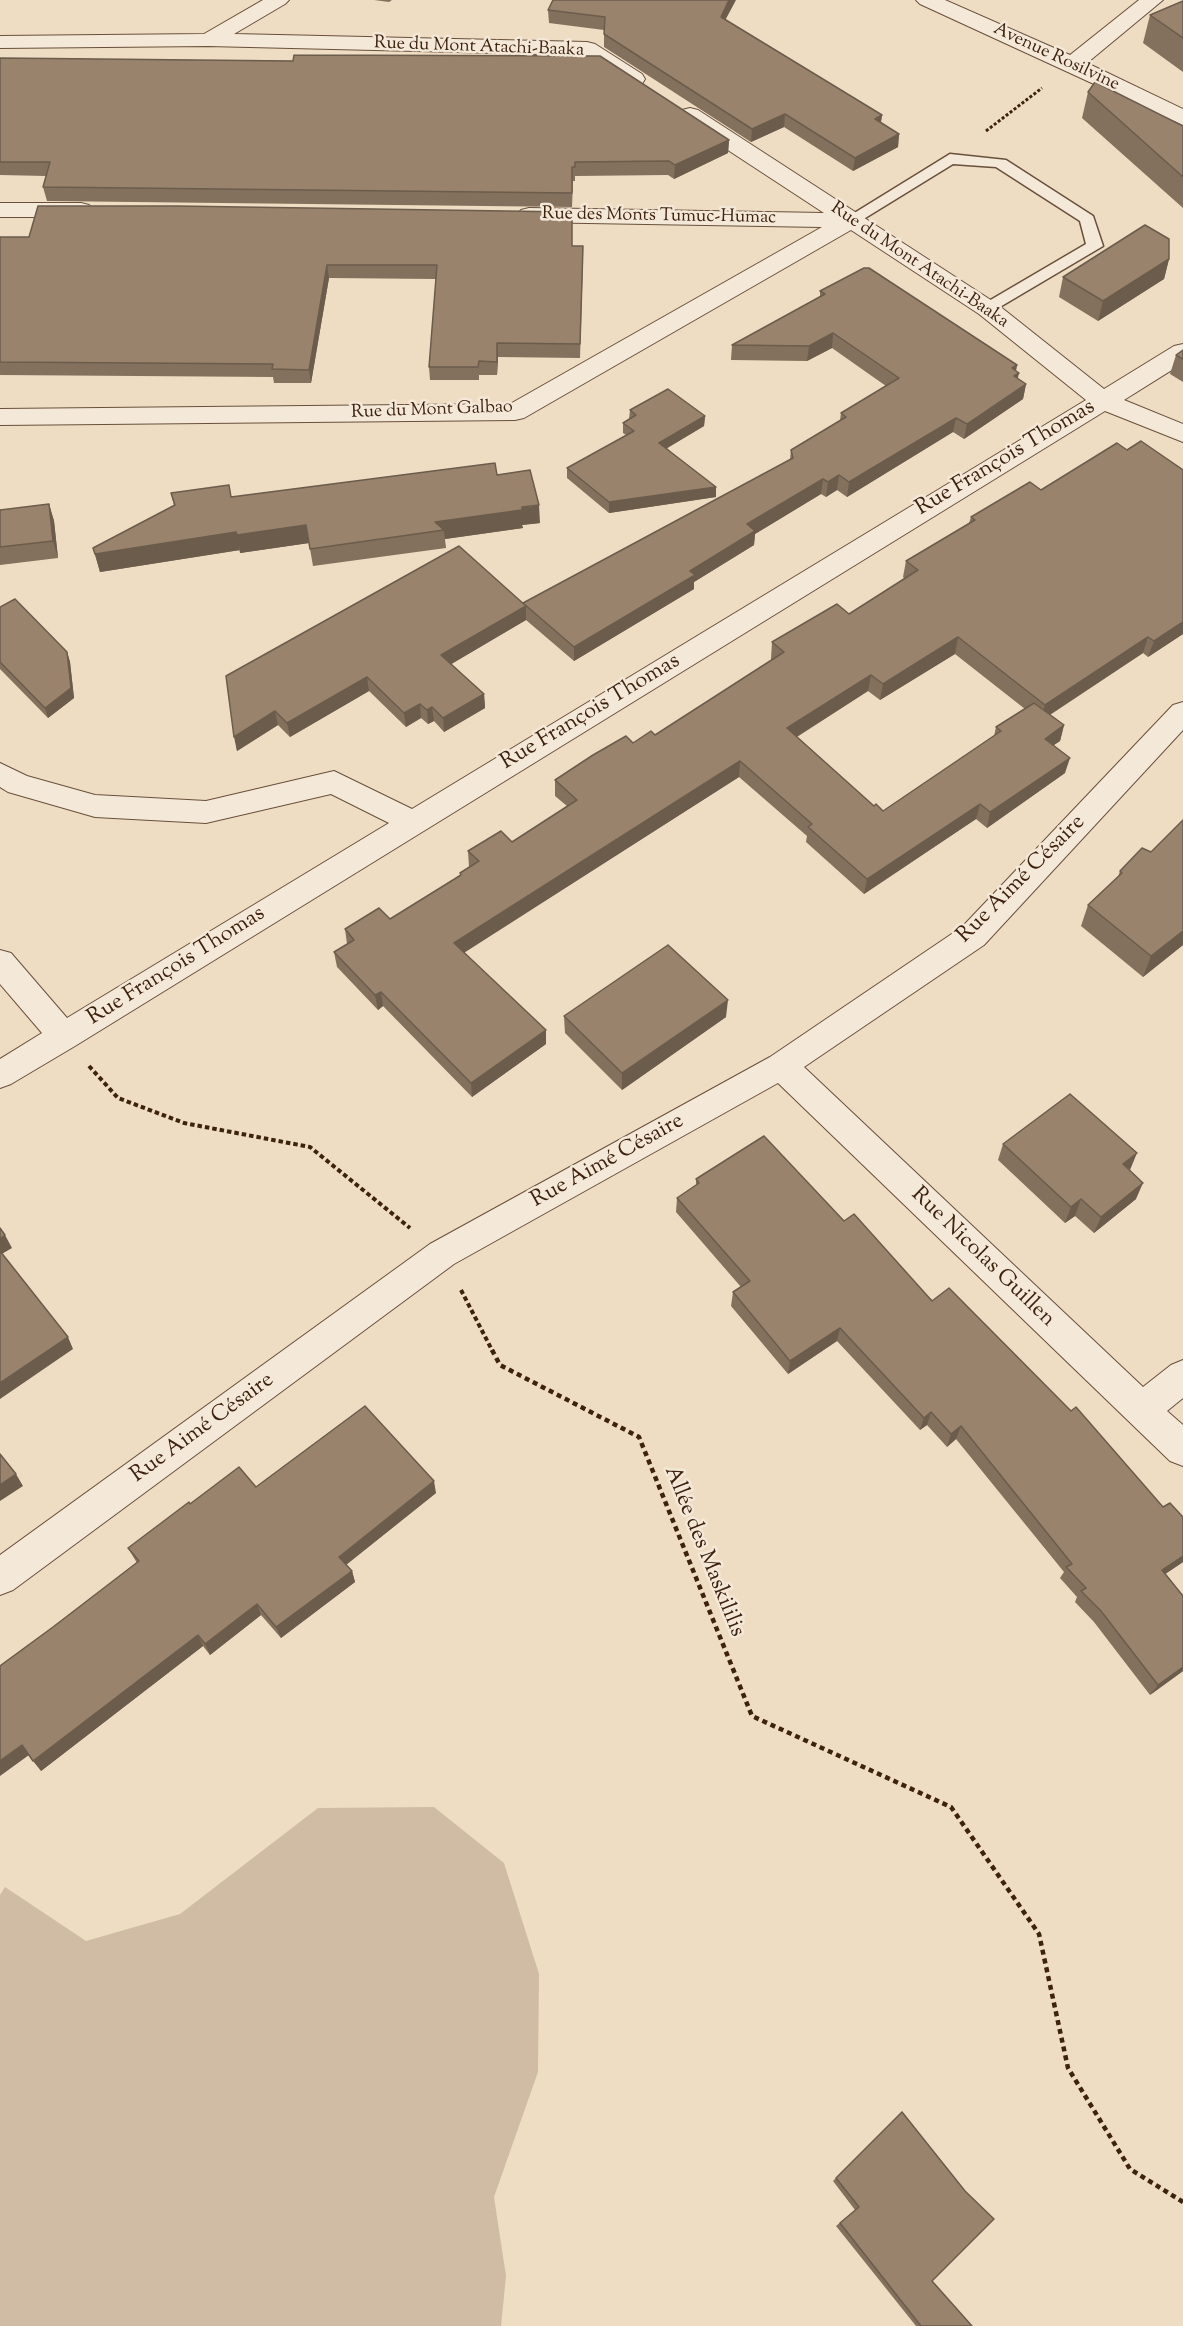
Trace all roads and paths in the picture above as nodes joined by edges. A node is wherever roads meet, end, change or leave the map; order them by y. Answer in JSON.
{"nodes":[{"id":1,"x":278,"y":0,"type":"edge"},
{"id":2,"x":927,"y":0,"type":"edge"},
{"id":3,"x":1152,"y":0,"type":"edge"},
{"id":4,"x":208,"y":40,"type":"junction"},
{"id":5,"x":0,"y":42,"type":"edge"},
{"id":6,"x":1072,"y":64,"type":"junction"},
{"id":7,"x":656,"y":93,"type":"edge"},
{"id":8,"x":675,"y":106,"type":"edge"},
{"id":9,"x":1183,"y":118,"type":"edge"},
{"id":10,"x":950,"y":159,"type":"junction"},
{"id":11,"x":0,"y":210,"type":"edge"},
{"id":12,"x":108,"y":210,"type":"edge"},
{"id":13,"x":503,"y":215,"type":"edge"},
{"id":14,"x":851,"y":220,"type":"junction"},
{"id":15,"x":988,"y":309,"type":"junction"},
{"id":16,"x":1183,"y":352,"type":"edge"},
{"id":17,"x":1102,"y":400,"type":"junction"},
{"id":18,"x":0,"y":417,"type":"edge"},
{"id":19,"x":1183,"y":434,"type":"edge"},
{"id":20,"x":1183,"y":712,"type":"edge"},
{"id":21,"x":0,"y":774,"type":"edge"},
{"id":22,"x":413,"y":822,"type":"junction"},
{"id":23,"x":0,"y":962,"type":"edge"},
{"id":24,"x":64,"y":1036,"type":"junction"},
{"id":25,"x":781,"y":1066,"type":"junction"},
{"id":26,"x":0,"y":1075,"type":"edge"},
{"id":27,"x":442,"y":1254,"type":"junction"},
{"id":28,"x":1183,"y":1376,"type":"edge"},
{"id":29,"x":1142,"y":1410,"type":"junction"},
{"id":30,"x":1183,"y":1449,"type":"edge"},
{"id":31,"x":0,"y":1577,"type":"edge"},
{"id":32,"x":1183,"y":2202,"type":"edge"}],
"edges":[{"from":1,"to":4,"type":"street"},
{"from":2,"to":6,"type":"street","name":"Avenue Rosilvine"},
{"from":3,"to":6,"type":"street"},
{"from":4,"to":5,"type":"street","name":"Rue du Mont Atachi-Baaka"},
{"from":4,"to":7,"type":"street","name":"Rue du Mont Atachi-Baaka"},
{"from":6,"to":9,"type":"street","name":"Avenue Rosilvine"},
{"from":6,"to":10,"type":"path"},
{"from":8,"to":14,"type":"street","name":"Rue du Mont Atachi-Baaka"},
{"from":10,"to":14,"type":"lane"},
{"from":10,"to":15,"type":"lane"},
{"from":11,"to":12,"type":"street"},
{"from":13,"to":14,"type":"street","name":"Rue des Monts Tumuc-Humac"},
{"from":14,"to":15,"type":"street","name":"Rue du Mont Atachi-Baaka"},
{"from":14,"to":18,"type":"street","name":"Rue du Mont Galbao"},
{"from":15,"to":17,"type":"street","name":"Rue du Mont Atachi-Baaka"},
{"from":16,"to":17,"type":"street","name":"Rue François Thomas"},
{"from":17,"to":19,"type":"street","name":"Rue du Mont Atachi-Baaka"},
{"from":17,"to":22,"type":"street","name":"Rue François Thomas"},
{"from":20,"to":25,"type":"street","name":"Rue Aimé Césaire"},
{"from":21,"to":22,"type":"street"},
{"from":22,"to":24,"type":"street","name":"Rue François Thomas"},
{"from":23,"to":24,"type":"street"},
{"from":24,"to":26,"type":"street","name":"Rue François Thomas"},
{"from":24,"to":27,"type":"path","name":"Allée des Maskililis"},
{"from":25,"to":27,"type":"street","name":"Rue Aimé Césaire"},
{"from":25,"to":29,"type":"street","name":"Rue Nicolas Guillen"},
{"from":27,"to":31,"type":"street","name":"Rue Aimé Césaire"},
{"from":27,"to":32,"type":"path","name":"Allée des Maskililis"},
{"from":28,"to":29,"type":"street"},
{"from":29,"to":30,"type":"street","name":"Rue Nicolas Guillen"}]}
